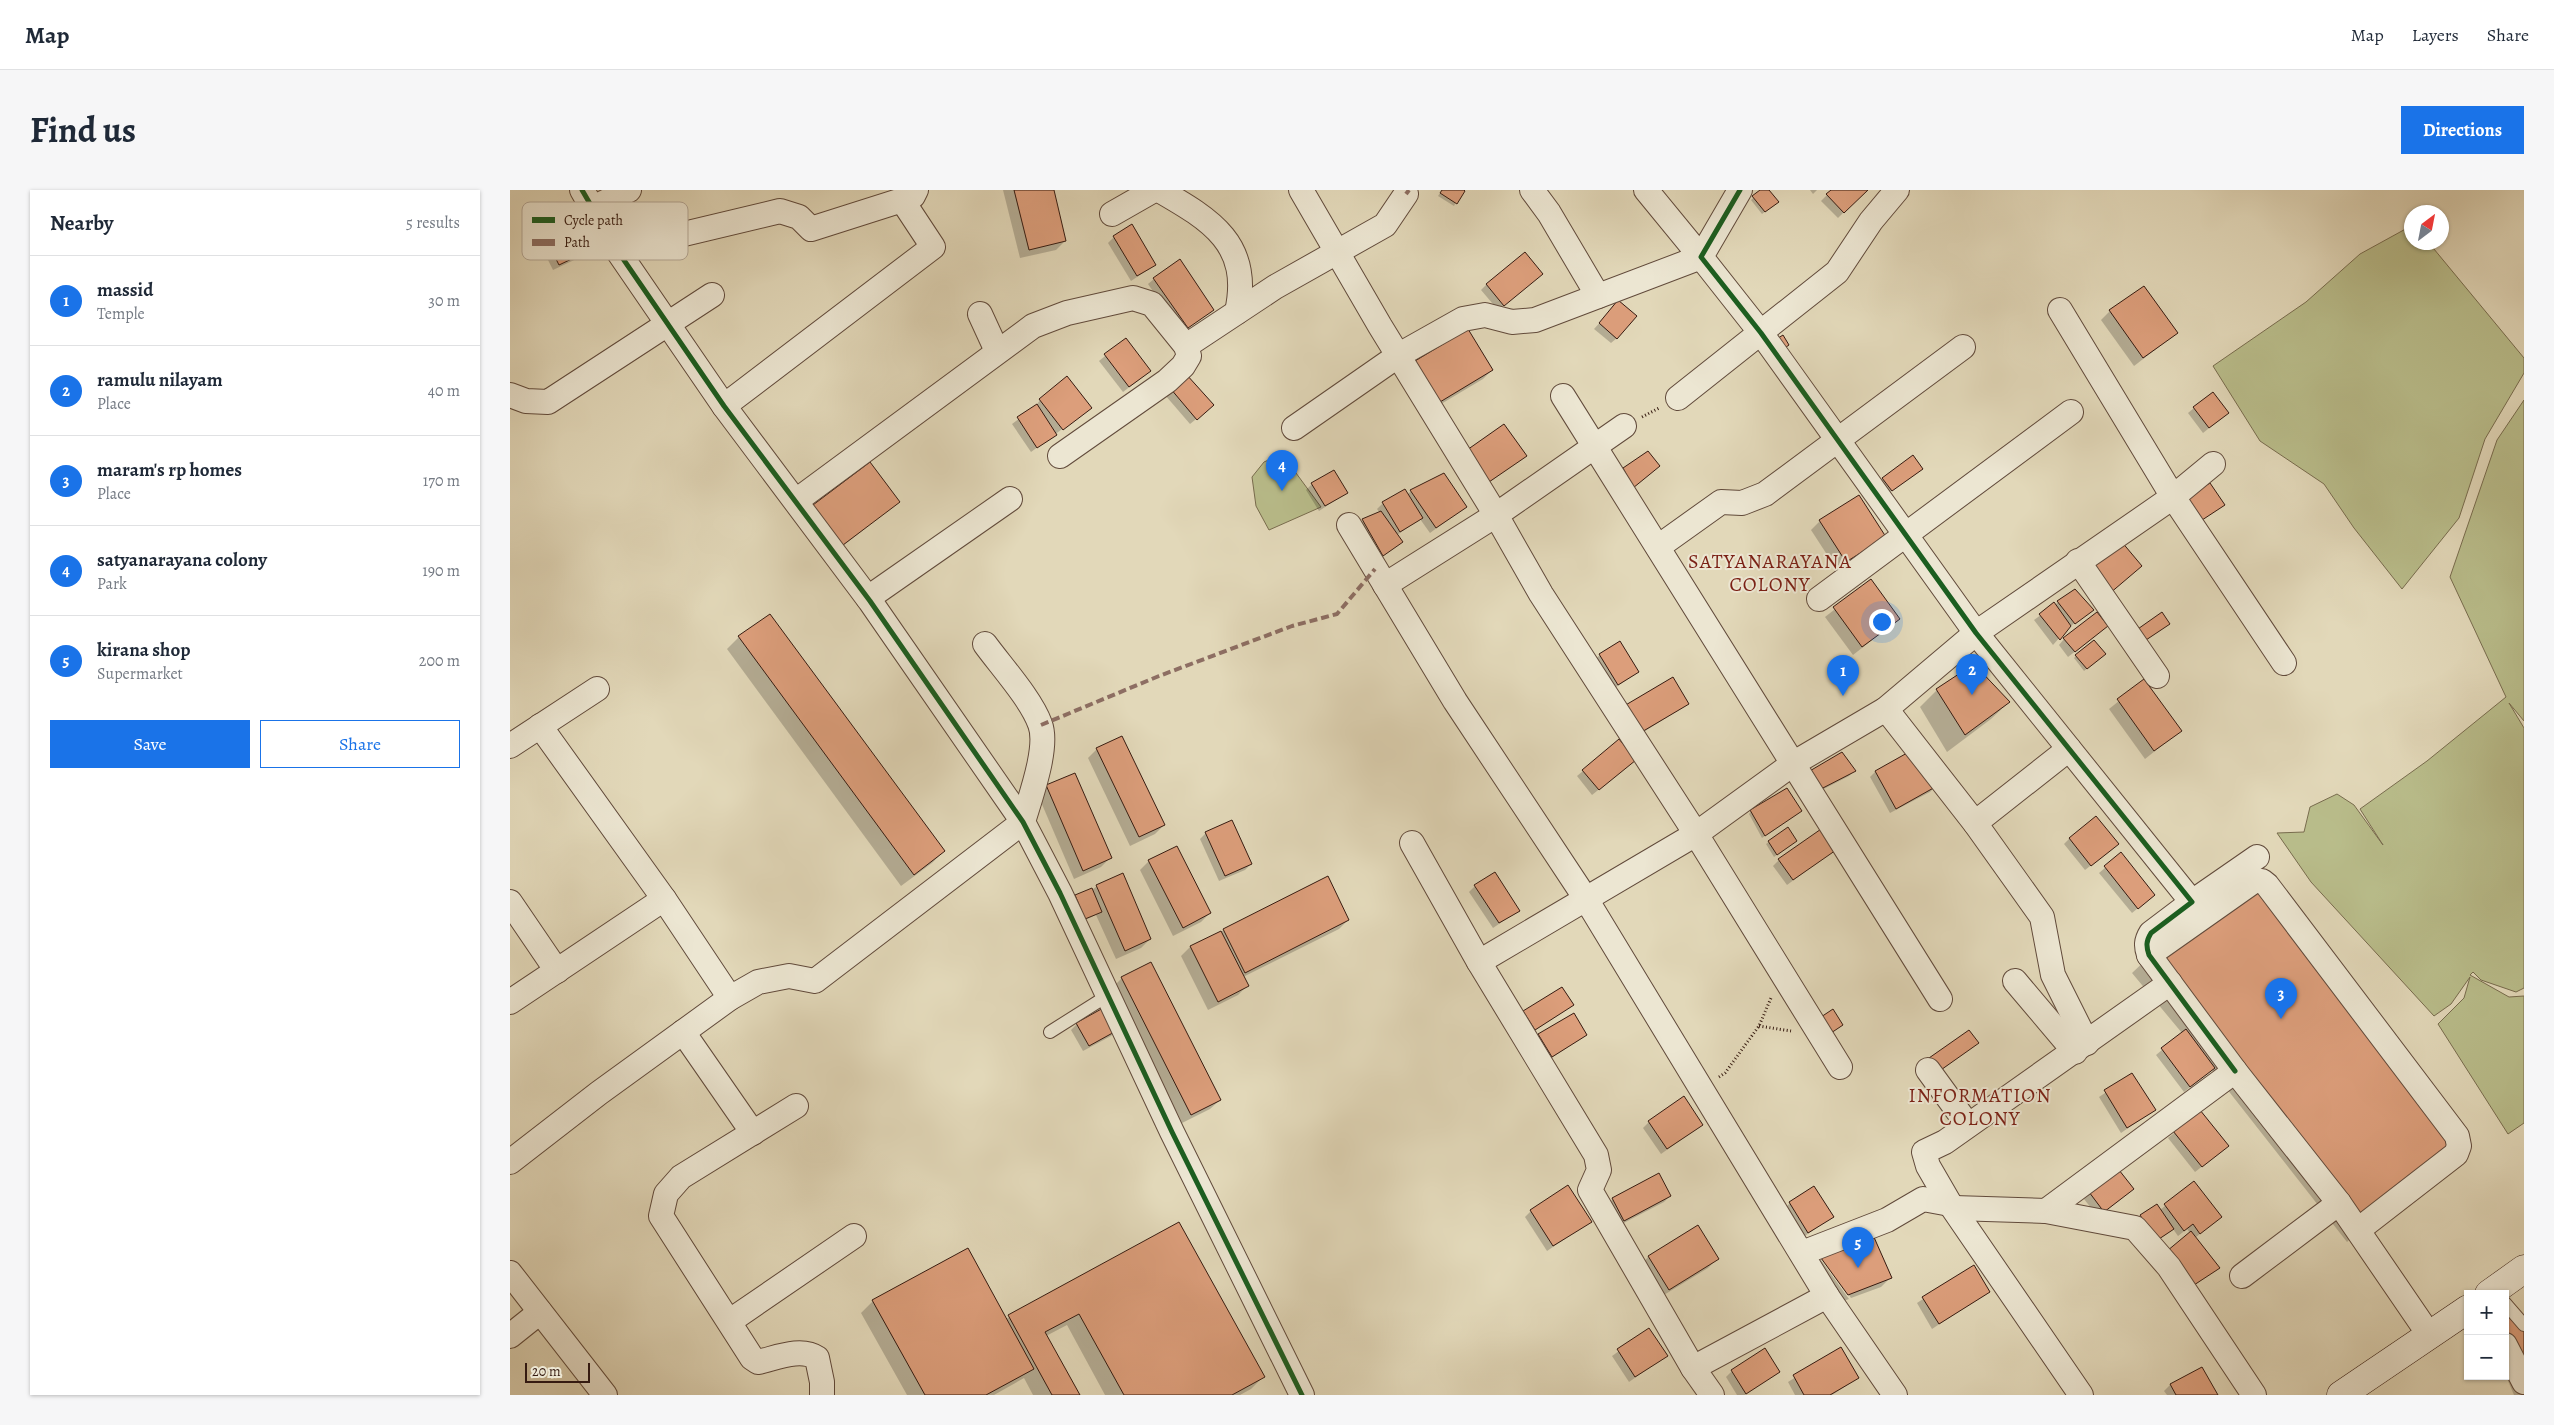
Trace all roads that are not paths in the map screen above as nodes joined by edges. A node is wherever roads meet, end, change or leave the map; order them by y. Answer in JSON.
{"nodes":[{"id":1,"x":628,"y":190,"type":"edge"},
{"id":2,"x":1154,"y":190,"type":"edge"},
{"id":3,"x":1160,"y":190,"type":"edge"},
{"id":4,"x":1301,"y":190,"type":"edge"},
{"id":5,"x":1532,"y":190,"type":"edge"},
{"id":6,"x":1646,"y":190,"type":"edge"},
{"id":7,"x":1740,"y":190,"type":"edge"},
{"id":8,"x":1897,"y":190,"type":"edge"},
{"id":9,"x":1406,"y":194,"type":"dead end"},
{"id":10,"x":909,"y":195,"type":"edge"},
{"id":11,"x":588,"y":199,"type":"edge"},
{"id":12,"x":1112,"y":214,"type":"dead end"},
{"id":13,"x":688,"y":233,"type":"edge"},
{"id":14,"x":1339,"y":252,"type":"junction"},
{"id":15,"x":1701,"y":257,"type":"junction"},
{"id":16,"x":624,"y":260,"type":"edge"},
{"id":17,"x":712,"y":295,"type":"dead end"},
{"id":18,"x":1598,"y":296,"type":"junction"},
{"id":19,"x":2060,"y":310,"type":"dead end"},
{"id":20,"x":1237,"y":312,"type":"junction"},
{"id":21,"x":980,"y":314,"type":"dead end"},
{"id":22,"x":669,"y":324,"type":"junction"},
{"id":23,"x":1761,"y":333,"type":"junction"},
{"id":24,"x":1186,"y":346,"type":"junction"},
{"id":25,"x":1963,"y":346,"type":"dead end"},
{"id":26,"x":997,"y":351,"type":"junction"},
{"id":27,"x":1399,"y":355,"type":"junction"},
{"id":28,"x":510,"y":395,"type":"edge"},
{"id":29,"x":1563,"y":396,"type":"dead end"},
{"id":30,"x":1678,"y":398,"type":"road end"},
{"id":31,"x":724,"y":406,"type":"junction"},
{"id":32,"x":2071,"y":412,"type":"dead end"},
{"id":33,"x":1624,"y":426,"type":"road end"},
{"id":34,"x":1294,"y":428,"type":"dead end"},
{"id":35,"x":1836,"y":440,"type":"junction"},
{"id":36,"x":1594,"y":445,"type":"junction"},
{"id":37,"x":1060,"y":456,"type":"dead end"},
{"id":38,"x":2213,"y":464,"type":"dead end"},
{"id":39,"x":2173,"y":497,"type":"junction"},
{"id":40,"x":1010,"y":499,"type":"dead end"},
{"id":41,"x":796,"y":501,"type":"junction"},
{"id":42,"x":1496,"y":515,"type":"junction"},
{"id":43,"x":1349,"y":525,"type":"dead end"},
{"id":44,"x":1904,"y":535,"type":"junction"},
{"id":45,"x":1658,"y":547,"type":"junction"},
{"id":46,"x":2078,"y":561,"type":"junction"},
{"id":47,"x":1385,"y":585,"type":"junction"},
{"id":48,"x":868,"y":598,"type":"junction"},
{"id":49,"x":1819,"y":599,"type":"dead end"},
{"id":50,"x":1976,"y":634,"type":"junction"},
{"id":51,"x":985,"y":644,"type":"dead end"},
{"id":52,"x":2284,"y":663,"type":"dead end"},
{"id":53,"x":2157,"y":676,"type":"dead end"},
{"id":54,"x":597,"y":689,"type":"dead end"},
{"id":55,"x":1886,"y":708,"type":"junction"},
{"id":56,"x":540,"y":726,"type":"junction"},
{"id":57,"x":510,"y":746,"type":"edge"},
{"id":58,"x":2069,"y":749,"type":"junction"},
{"id":59,"x":1794,"y":763,"type":"junction"},
{"id":60,"x":1023,"y":822,"type":"junction"},
{"id":61,"x":1975,"y":822,"type":"junction"},
{"id":62,"x":1696,"y":834,"type":"junction"},
{"id":63,"x":1412,"y":843,"type":"dead end"},
{"id":64,"x":2256,"y":857,"type":"dead end"},
{"id":65,"x":664,"y":899,"type":"junction"},
{"id":66,"x":1586,"y":899,"type":"junction"},
{"id":67,"x":510,"y":902,"type":"edge"},
{"id":68,"x":2192,"y":902,"type":"junction"},
{"id":69,"x":2149,"y":955,"type":"junction"},
{"id":70,"x":1479,"y":962,"type":"junction"},
{"id":71,"x":557,"y":971,"type":"junction"},
{"id":72,"x":2015,"y":982,"type":"dead end"},
{"id":73,"x":2170,"y":983,"type":"junction"},
{"id":74,"x":1107,"y":996,"type":"junction"},
{"id":75,"x":730,"y":998,"type":"junction"},
{"id":76,"x":1940,"y":999,"type":"dead end"},
{"id":77,"x":510,"y":1002,"type":"edge"},
{"id":78,"x":683,"y":1032,"type":"junction"},
{"id":79,"x":1050,"y":1032,"type":"dead end"},
{"id":80,"x":2081,"y":1048,"type":"junction"},
{"id":81,"x":1840,"y":1067,"type":"dead end"},
{"id":82,"x":1928,"y":1070,"type":"dead end"},
{"id":83,"x":2235,"y":1071,"type":"junction"},
{"id":84,"x":796,"y":1106,"type":"dead end"},
{"id":85,"x":1968,"y":1125,"type":"junction"},
{"id":86,"x":753,"y":1133,"type":"junction"},
{"id":87,"x":510,"y":1162,"type":"edge"},
{"id":88,"x":2339,"y":1203,"type":"junction"},
{"id":89,"x":1952,"y":1206,"type":"junction"},
{"id":90,"x":2046,"y":1211,"type":"junction"},
{"id":91,"x":2358,"y":1230,"type":"junction"},
{"id":92,"x":854,"y":1236,"type":"dead end"},
{"id":93,"x":1802,"y":1253,"type":"junction"},
{"id":94,"x":2524,"y":1269,"type":"edge"},
{"id":95,"x":510,"y":1273,"type":"edge"},
{"id":96,"x":2242,"y":1276,"type":"dead end"},
{"id":97,"x":2502,"y":1290,"type":"edge"},
{"id":98,"x":1827,"y":1296,"type":"junction"},
{"id":99,"x":2509,"y":1309,"type":"edge"},
{"id":100,"x":540,"y":1312,"type":"junction"},
{"id":101,"x":2464,"y":1312,"type":"edge"},
{"id":102,"x":730,"y":1321,"type":"junction"},
{"id":103,"x":2524,"y":1326,"type":"edge"},
{"id":104,"x":510,"y":1336,"type":"edge"},
{"id":105,"x":2430,"y":1336,"type":"junction"},
{"id":106,"x":2509,"y":1353,"type":"edge"},
{"id":107,"x":1694,"y":1368,"type":"junction"},
{"id":108,"x":2524,"y":1382,"type":"edge"},
{"id":109,"x":605,"y":1395,"type":"edge"},
{"id":110,"x":822,"y":1395,"type":"edge"},
{"id":111,"x":1302,"y":1395,"type":"edge"},
{"id":112,"x":1712,"y":1395,"type":"edge"},
{"id":113,"x":1895,"y":1395,"type":"edge"},
{"id":114,"x":2081,"y":1395,"type":"edge"},
{"id":115,"x":2254,"y":1395,"type":"edge"},
{"id":116,"x":2341,"y":1395,"type":"edge"}],
"edges":[{"from":1,"to":11,"type":"street"},
{"from":2,"to":12,"type":"street"},
{"from":3,"to":20,"type":"street"},
{"from":4,"to":14,"type":"street"},
{"from":5,"to":18,"type":"street"},
{"from":6,"to":15,"type":"street"},
{"from":7,"to":15,"type":"street"},
{"from":8,"to":23,"type":"street"},
{"from":9,"to":14,"type":"street"},
{"from":10,"to":13,"type":"street"},
{"from":10,"to":31,"type":"street"},
{"from":14,"to":20,"type":"street"},
{"from":14,"to":27,"type":"street"},
{"from":15,"to":18,"type":"street"},
{"from":15,"to":23,"type":"street"},
{"from":16,"to":22,"type":"street"},
{"from":17,"to":22,"type":"street"},
{"from":18,"to":27,"type":"street"},
{"from":19,"to":39,"type":"street"},
{"from":20,"to":24,"type":"street"},
{"from":21,"to":26,"type":"street"},
{"from":22,"to":28,"type":"street"},
{"from":22,"to":31,"type":"street"},
{"from":23,"to":30,"type":"street"},
{"from":23,"to":35,"type":"street"},
{"from":24,"to":26,"type":"street"},
{"from":24,"to":37,"type":"street"},
{"from":25,"to":35,"type":"street"},
{"from":26,"to":41,"type":"street"},
{"from":27,"to":34,"type":"street"},
{"from":27,"to":42,"type":"street"},
{"from":29,"to":36,"type":"street"},
{"from":31,"to":41,"type":"street"},
{"from":32,"to":44,"type":"street"},
{"from":33,"to":36,"type":"street"},
{"from":35,"to":44,"type":"street"},
{"from":35,"to":45,"type":"street"},
{"from":36,"to":42,"type":"street"},
{"from":36,"to":45,"type":"street"},
{"from":38,"to":39,"type":"street"},
{"from":39,"to":46,"type":"street"},
{"from":39,"to":52,"type":"street"},
{"from":40,"to":48,"type":"street"},
{"from":41,"to":48,"type":"street"},
{"from":42,"to":47,"type":"street"},
{"from":42,"to":62,"type":"street"},
{"from":43,"to":47,"type":"street"},
{"from":44,"to":49,"type":"street"},
{"from":44,"to":50,"type":"street"},
{"from":45,"to":59,"type":"street"},
{"from":46,"to":50,"type":"street"},
{"from":46,"to":53,"type":"street"},
{"from":47,"to":66,"type":"street"},
{"from":48,"to":60,"type":"street"},
{"from":50,"to":55,"type":"street"},
{"from":50,"to":58,"type":"street"},
{"from":51,"to":60,"type":"street"},
{"from":54,"to":56,"type":"street"},
{"from":55,"to":59,"type":"street"},
{"from":55,"to":61,"type":"street"},
{"from":56,"to":57,"type":"street"},
{"from":56,"to":65,"type":"street"},
{"from":58,"to":61,"type":"street"},
{"from":58,"to":68,"type":"street"},
{"from":59,"to":62,"type":"street"},
{"from":59,"to":76,"type":"street"},
{"from":60,"to":74,"type":"street"},
{"from":60,"to":75,"type":"street"},
{"from":61,"to":80,"type":"street"},
{"from":62,"to":66,"type":"street"},
{"from":62,"to":81,"type":"street"},
{"from":63,"to":70,"type":"street"},
{"from":64,"to":68,"type":"street"},
{"from":65,"to":71,"type":"street"},
{"from":65,"to":75,"type":"street"},
{"from":66,"to":70,"type":"street"},
{"from":66,"to":93,"type":"street"},
{"from":67,"to":71,"type":"street"},
{"from":68,"to":69,"type":"street"},
{"from":69,"to":73,"type":"street"},
{"from":69,"to":91,"type":"street"},
{"from":70,"to":107,"type":"street"},
{"from":71,"to":77,"type":"street"},
{"from":72,"to":80,"type":"street"},
{"from":73,"to":80,"type":"street"},
{"from":73,"to":83,"type":"street"},
{"from":74,"to":79,"type":"lane"},
{"from":74,"to":111,"type":"street"},
{"from":75,"to":78,"type":"street"},
{"from":78,"to":86,"type":"street"},
{"from":78,"to":87,"type":"street"},
{"from":80,"to":85,"type":"street"},
{"from":82,"to":85,"type":"street"},
{"from":83,"to":88,"type":"street"},
{"from":83,"to":90,"type":"street"},
{"from":84,"to":86,"type":"street"},
{"from":85,"to":89,"type":"street"},
{"from":86,"to":102,"type":"street"},
{"from":88,"to":91,"type":"street"},
{"from":88,"to":96,"type":"street"},
{"from":89,"to":90,"type":"street"},
{"from":89,"to":93,"type":"street"},
{"from":89,"to":114,"type":"street"},
{"from":90,"to":115,"type":"street"},
{"from":91,"to":105,"type":"street"},
{"from":92,"to":102,"type":"street"},
{"from":93,"to":98,"type":"street"},
{"from":94,"to":97,"type":"street"},
{"from":95,"to":100,"type":"street"},
{"from":98,"to":107,"type":"street"},
{"from":98,"to":113,"type":"street"},
{"from":99,"to":103,"type":"lane"},
{"from":100,"to":104,"type":"street"},
{"from":100,"to":109,"type":"street"},
{"from":101,"to":105,"type":"street"},
{"from":102,"to":110,"type":"street"},
{"from":105,"to":116,"type":"street"},
{"from":106,"to":108,"type":"street"},
{"from":107,"to":112,"type":"street"}]}
